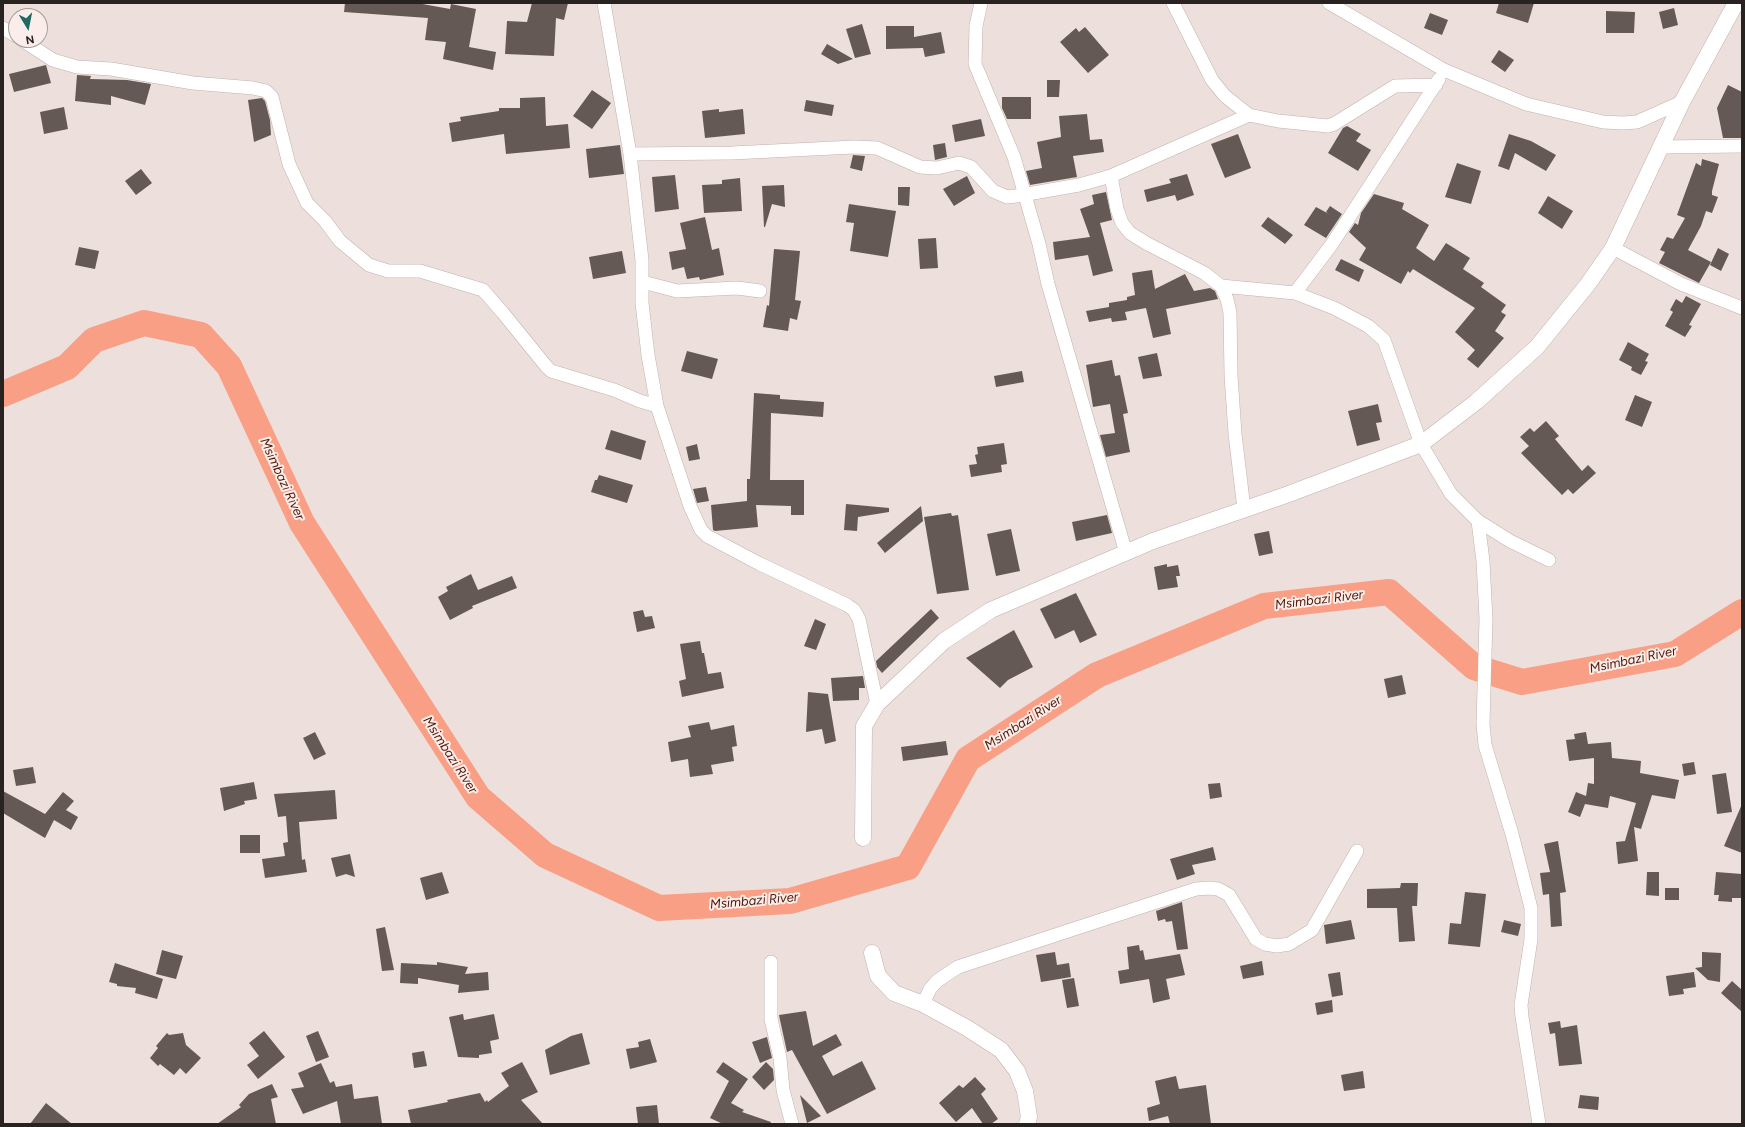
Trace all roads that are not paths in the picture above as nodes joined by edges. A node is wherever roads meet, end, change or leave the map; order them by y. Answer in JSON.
{"nodes":[{"id":1,"x":604,"y":3,"type":"edge"},
{"id":2,"x":981,"y":3,"type":"edge"},
{"id":3,"x":1173,"y":3,"type":"edge"},
{"id":4,"x":1328,"y":3,"type":"edge"},
{"id":5,"x":1736,"y":3,"type":"edge"},
{"id":6,"x":34,"y":48,"type":"edge"},
{"id":7,"x":1444,"y":70,"type":"junction"},
{"id":8,"x":1436,"y":84,"type":"junction"},
{"id":9,"x":1682,"y":102,"type":"junction"},
{"id":10,"x":1250,"y":115,"type":"junction"},
{"id":11,"x":1742,"y":146,"type":"edge"},
{"id":12,"x":1661,"y":147,"type":"junction"},
{"id":13,"x":630,"y":154,"type":"junction"},
{"id":14,"x":1111,"y":176,"type":"junction"},
{"id":15,"x":1025,"y":194,"type":"junction"},
{"id":16,"x":1613,"y":248,"type":"junction"},
{"id":17,"x":643,"y":282,"type":"junction"},
{"id":18,"x":1221,"y":286,"type":"junction"},
{"id":19,"x":760,"y":291,"type":"dead end"},
{"id":20,"x":1295,"y":293,"type":"junction"},
{"id":21,"x":1742,"y":308,"type":"edge"},
{"id":22,"x":657,"y":406,"type":"junction"},
{"id":23,"x":1421,"y":444,"type":"junction"},
{"id":24,"x":1244,"y":509,"type":"junction"},
{"id":25,"x":1478,"y":521,"type":"junction"},
{"id":26,"x":1126,"y":553,"type":"junction"},
{"id":27,"x":1549,"y":560,"type":"dead end"},
{"id":28,"x":877,"y":704,"type":"junction"},
{"id":29,"x":863,"y":838,"type":"dead end"},
{"id":30,"x":1356,"y":851,"type":"dead end"},
{"id":31,"x":872,"y":953,"type":"dead end"},
{"id":32,"x":771,"y":962,"type":"dead end"},
{"id":33,"x":923,"y":1004,"type":"junction"},
{"id":34,"x":792,"y":1124,"type":"edge"},
{"id":35,"x":1027,"y":1124,"type":"edge"},
{"id":36,"x":1539,"y":1124,"type":"edge"}],
"edges":[{"from":1,"to":13,"type":"street"},
{"from":2,"to":15,"type":"street"},
{"from":3,"to":10,"type":"street"},
{"from":4,"to":7,"type":"street"},
{"from":5,"to":9,"type":"street"},
{"from":6,"to":22,"type":"street"},
{"from":7,"to":8,"type":"street"},
{"from":7,"to":9,"type":"street"},
{"from":8,"to":10,"type":"street"},
{"from":8,"to":20,"type":"street"},
{"from":9,"to":12,"type":"street"},
{"from":10,"to":14,"type":"street"},
{"from":11,"to":12,"type":"street"},
{"from":12,"to":16,"type":"street"},
{"from":13,"to":15,"type":"street"},
{"from":13,"to":17,"type":"street"},
{"from":14,"to":15,"type":"street"},
{"from":14,"to":18,"type":"street"},
{"from":15,"to":26,"type":"street"},
{"from":16,"to":21,"type":"street"},
{"from":16,"to":23,"type":"street"},
{"from":17,"to":19,"type":"street"},
{"from":17,"to":22,"type":"street"},
{"from":18,"to":20,"type":"street"},
{"from":18,"to":24,"type":"street"},
{"from":20,"to":23,"type":"street"},
{"from":22,"to":28,"type":"street"},
{"from":23,"to":24,"type":"street"},
{"from":23,"to":25,"type":"street"},
{"from":24,"to":26,"type":"street"},
{"from":25,"to":27,"type":"street"},
{"from":25,"to":36,"type":"street"},
{"from":26,"to":28,"type":"street"},
{"from":28,"to":29,"type":"street"},
{"from":30,"to":33,"type":"street"},
{"from":31,"to":33,"type":"street"},
{"from":32,"to":34,"type":"street"},
{"from":33,"to":35,"type":"street"}]}
